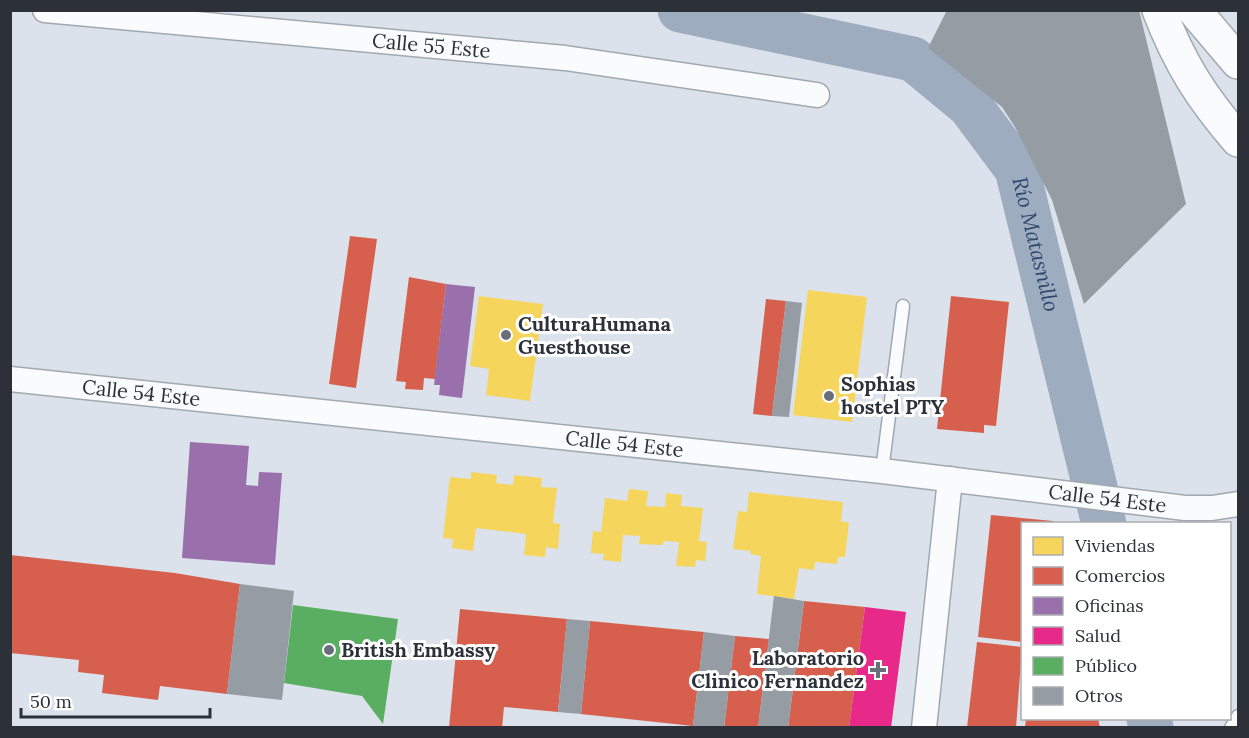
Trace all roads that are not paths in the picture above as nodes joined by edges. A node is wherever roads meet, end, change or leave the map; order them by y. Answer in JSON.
{"nodes":[{"id":1,"x":45,"y":10,"type":"edge"},
{"id":2,"x":1159,"y":10,"type":"edge"},
{"id":3,"x":1194,"y":10,"type":"edge"},
{"id":4,"x":1239,"y":62,"type":"edge"},
{"id":5,"x":817,"y":95,"type":"dead end"},
{"id":6,"x":1239,"y":140,"type":"edge"},
{"id":7,"x":903,"y":306,"type":"dead end"},
{"id":8,"x":10,"y":378,"type":"edge"},
{"id":9,"x":882,"y":471,"type":"junction"},
{"id":10,"x":950,"y":479,"type":"junction"},
{"id":11,"x":1239,"y":504,"type":"edge"},
{"id":12,"x":1239,"y":716,"type":"edge"},
{"id":13,"x":924,"y":728,"type":"edge"},
{"id":14,"x":1231,"y":728,"type":"edge"}],
"edges":[{"from":1,"to":5,"type":"street","name":"Calle 55 Este"},
{"from":2,"to":6,"type":"highway"},
{"from":3,"to":4,"type":"highway"},
{"from":7,"to":9,"type":"lane"},
{"from":8,"to":9,"type":"street","name":"Calle 54 Este"},
{"from":9,"to":10,"type":"street","name":"Calle 54 Este"},
{"from":10,"to":11,"type":"street","name":"Calle 54 Este"},
{"from":10,"to":13,"type":"street"},
{"from":12,"to":14,"type":"lane"}]}
